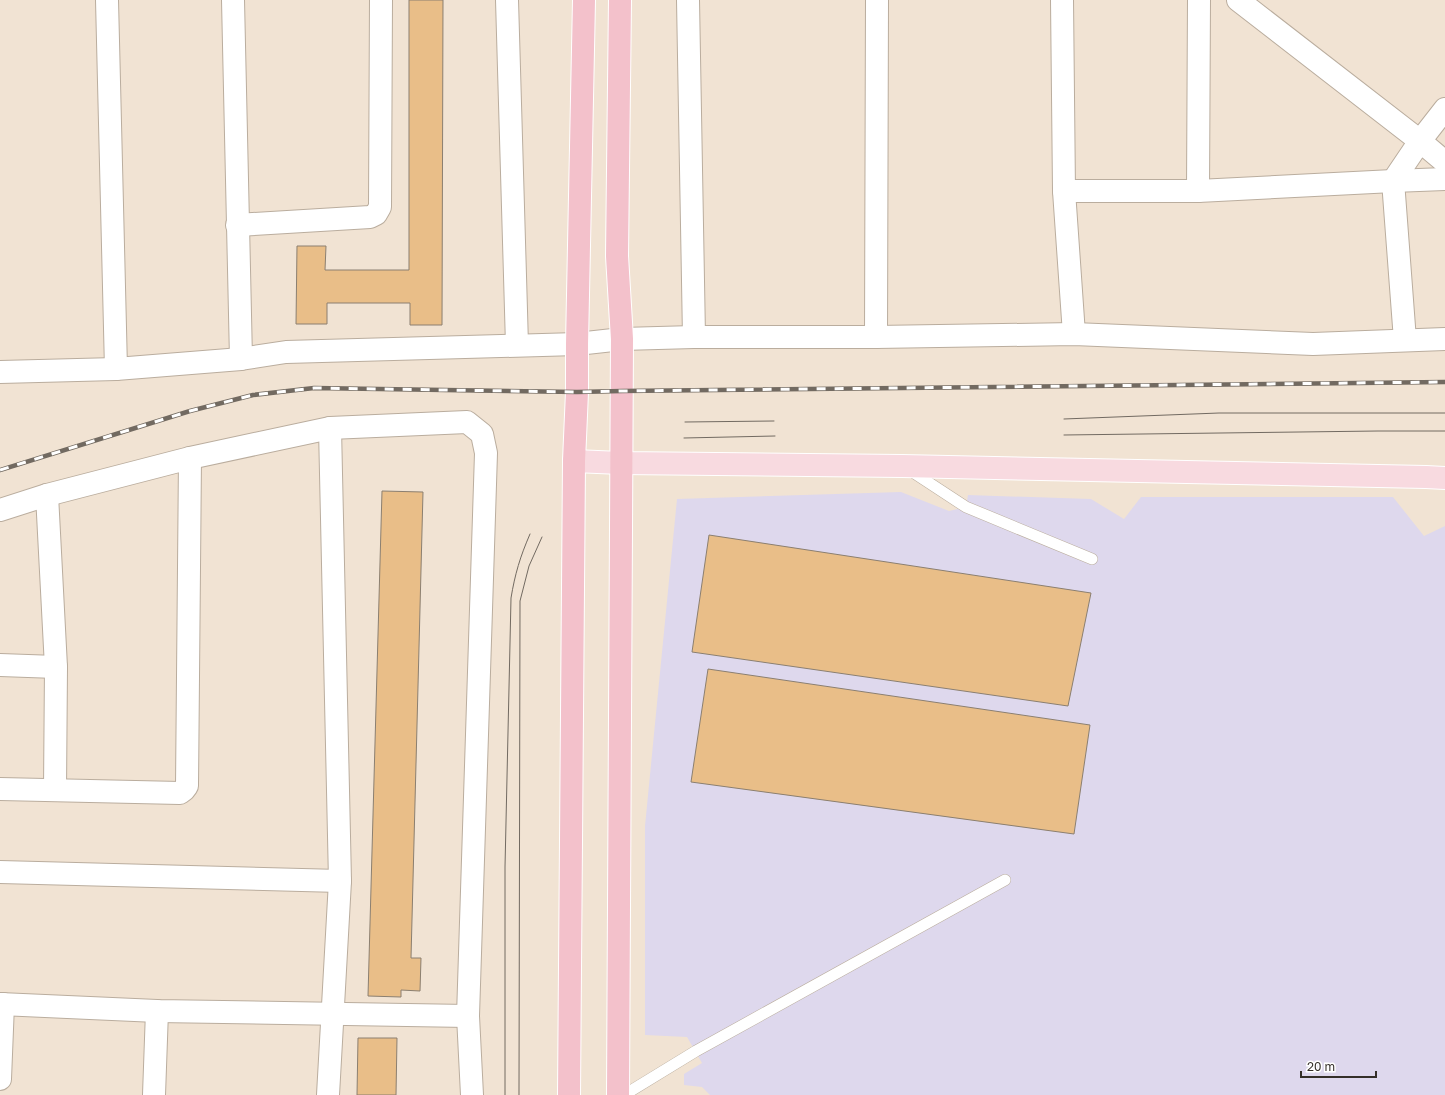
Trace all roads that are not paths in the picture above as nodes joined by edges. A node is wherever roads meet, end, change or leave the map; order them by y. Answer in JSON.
{"nodes":[{"id":1,"x":107,"y":0,"type":"edge"},
{"id":2,"x":233,"y":0,"type":"edge"},
{"id":3,"x":380,"y":0,"type":"edge"},
{"id":4,"x":507,"y":0,"type":"edge"},
{"id":5,"x":584,"y":0,"type":"edge"},
{"id":6,"x":620,"y":0,"type":"edge"},
{"id":7,"x":688,"y":0,"type":"edge"},
{"id":8,"x":877,"y":0,"type":"edge"},
{"id":9,"x":1062,"y":0,"type":"edge"},
{"id":10,"x":1199,"y":0,"type":"edge"},
{"id":11,"x":1238,"y":0,"type":"edge"},
{"id":12,"x":1445,"y":109,"type":"edge"},
{"id":13,"x":1420,"y":141,"type":"junction"},
{"id":14,"x":1445,"y":162,"type":"edge"},
{"id":15,"x":1445,"y":180,"type":"edge"},
{"id":16,"x":1393,"y":181,"type":"junction"},
{"id":17,"x":1064,"y":191,"type":"junction"},
{"id":18,"x":1198,"y":191,"type":"junction"},
{"id":19,"x":237,"y":224,"type":"junction"},
{"id":20,"x":1074,"y":334,"type":"junction"},
{"id":21,"x":694,"y":337,"type":"junction"},
{"id":22,"x":876,"y":337,"type":"junction"},
{"id":23,"x":622,"y":339,"type":"junction"},
{"id":24,"x":1445,"y":339,"type":"edge"},
{"id":25,"x":1405,"y":340,"type":"junction"},
{"id":26,"x":577,"y":344,"type":"junction"},
{"id":27,"x":517,"y":345,"type":"junction"},
{"id":28,"x":241,"y":359,"type":"junction"},
{"id":29,"x":116,"y":369,"type":"junction"},
{"id":30,"x":0,"y":372,"type":"edge"},
{"id":31,"x":330,"y":428,"type":"junction"},
{"id":32,"x":190,"y":458,"type":"junction"},
{"id":33,"x":574,"y":461,"type":"junction"},
{"id":34,"x":621,"y":463,"type":"junction"},
{"id":35,"x":902,"y":466,"type":"junction"},
{"id":36,"x":1445,"y":478,"type":"edge"},
{"id":37,"x":47,"y":494,"type":"junction"},
{"id":38,"x":0,"y":510,"type":"edge"},
{"id":39,"x":1092,"y":559,"type":"dead end"},
{"id":40,"x":0,"y":665,"type":"edge"},
{"id":41,"x":56,"y":667,"type":"junction"},
{"id":42,"x":0,"y":789,"type":"edge"},
{"id":43,"x":55,"y":790,"type":"junction"},
{"id":44,"x":0,"y":872,"type":"edge"},
{"id":45,"x":1005,"y":880,"type":"dead end"},
{"id":46,"x":340,"y":882,"type":"junction"},
{"id":47,"x":1,"y":1004,"type":"edge"},
{"id":48,"x":157,"y":1012,"type":"junction"},
{"id":49,"x":332,"y":1014,"type":"junction"},
{"id":50,"x":468,"y":1016,"type":"junction"},
{"id":51,"x":0,"y":1079,"type":"edge"},
{"id":52,"x":154,"y":1095,"type":"edge"},
{"id":53,"x":328,"y":1095,"type":"edge"},
{"id":54,"x":472,"y":1095,"type":"edge"},
{"id":55,"x":569,"y":1095,"type":"edge"},
{"id":56,"x":618,"y":1095,"type":"edge"},
{"id":57,"x":624,"y":1095,"type":"edge"}],
"edges":[{"from":1,"to":29,"type":"street"},
{"from":2,"to":19,"type":"street"},
{"from":3,"to":19,"type":"street"},
{"from":4,"to":27,"type":"street"},
{"from":5,"to":26,"type":"highway"},
{"from":6,"to":23,"type":"highway"},
{"from":7,"to":21,"type":"street"},
{"from":8,"to":22,"type":"street"},
{"from":9,"to":17,"type":"street"},
{"from":10,"to":18,"type":"street"},
{"from":11,"to":13,"type":"street"},
{"from":12,"to":13,"type":"street"},
{"from":13,"to":14,"type":"street"},
{"from":13,"to":16,"type":"street"},
{"from":15,"to":16,"type":"street"},
{"from":16,"to":18,"type":"street"},
{"from":16,"to":25,"type":"street"},
{"from":17,"to":18,"type":"street"},
{"from":17,"to":20,"type":"street"},
{"from":19,"to":28,"type":"street"},
{"from":20,"to":22,"type":"street"},
{"from":20,"to":25,"type":"street"},
{"from":21,"to":22,"type":"street"},
{"from":21,"to":23,"type":"street"},
{"from":23,"to":26,"type":"street"},
{"from":23,"to":34,"type":"highway"},
{"from":24,"to":25,"type":"street"},
{"from":26,"to":27,"type":"street"},
{"from":26,"to":33,"type":"highway"},
{"from":27,"to":28,"type":"street"},
{"from":28,"to":29,"type":"street"},
{"from":29,"to":30,"type":"street"},
{"from":31,"to":32,"type":"street"},
{"from":31,"to":46,"type":"street"},
{"from":31,"to":50,"type":"street"},
{"from":32,"to":37,"type":"street"},
{"from":32,"to":43,"type":"street"},
{"from":33,"to":34,"type":"main road"},
{"from":33,"to":55,"type":"highway"},
{"from":34,"to":35,"type":"main road"},
{"from":34,"to":56,"type":"highway"},
{"from":35,"to":36,"type":"main road"},
{"from":35,"to":39,"type":"lane"},
{"from":37,"to":38,"type":"street"},
{"from":37,"to":41,"type":"street"},
{"from":40,"to":41,"type":"street"},
{"from":41,"to":43,"type":"street"},
{"from":42,"to":43,"type":"street"},
{"from":44,"to":46,"type":"street"},
{"from":45,"to":57,"type":"lane"},
{"from":46,"to":49,"type":"street"},
{"from":47,"to":48,"type":"street"},
{"from":47,"to":51,"type":"street"},
{"from":48,"to":49,"type":"street"},
{"from":48,"to":52,"type":"street"},
{"from":49,"to":50,"type":"street"},
{"from":49,"to":53,"type":"street"},
{"from":50,"to":54,"type":"street"}]}
